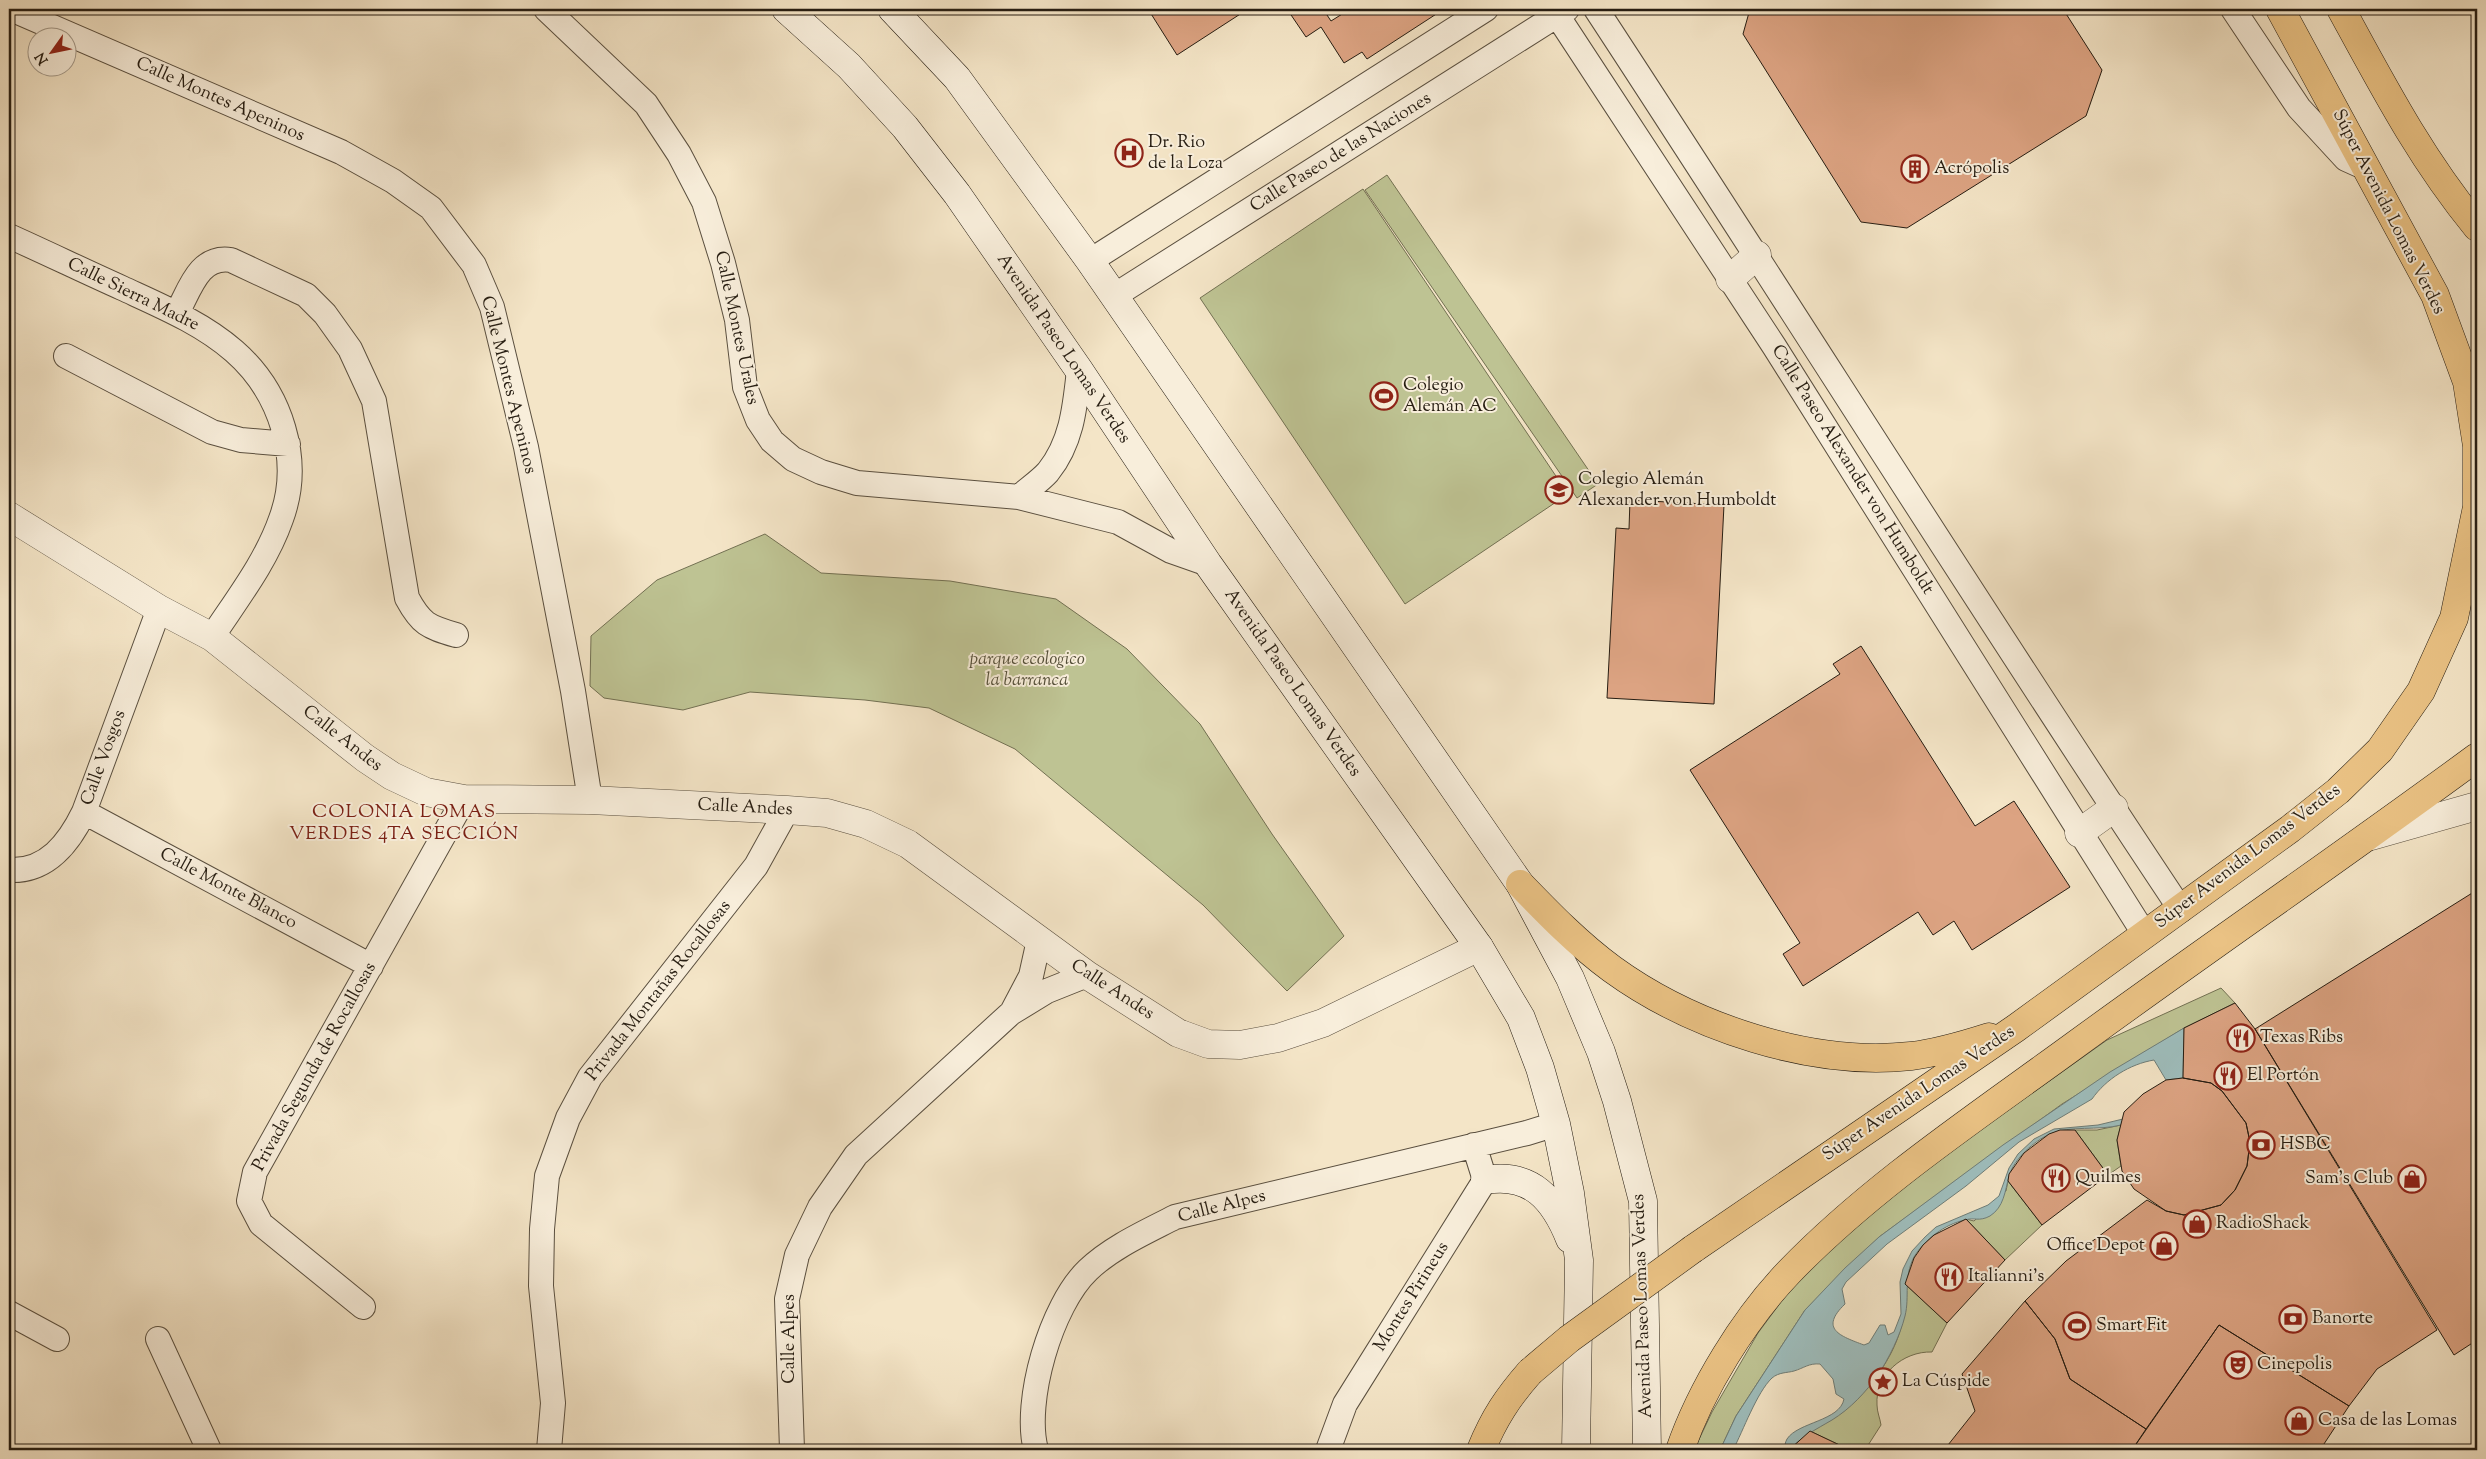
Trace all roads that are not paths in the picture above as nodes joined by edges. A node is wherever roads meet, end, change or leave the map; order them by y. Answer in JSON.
{"nodes":[{"id":1,"x":11,"y":9,"type":"edge"},
{"id":2,"x":786,"y":9,"type":"edge"},
{"id":3,"x":892,"y":9,"type":"edge"},
{"id":4,"x":1486,"y":9,"type":"edge"},
{"id":5,"x":1596,"y":9,"type":"edge"},
{"id":6,"x":2234,"y":9,"type":"edge"},
{"id":7,"x":2280,"y":9,"type":"edge"},
{"id":8,"x":2341,"y":9,"type":"edge"},
{"id":9,"x":547,"y":10,"type":"edge"},
{"id":10,"x":1559,"y":11,"type":"edge"},
{"id":11,"x":2366,"y":168,"type":"junction"},
{"id":12,"x":2477,"y":227,"type":"edge"},
{"id":13,"x":9,"y":236,"type":"edge"},
{"id":14,"x":1757,"y":256,"type":"junction"},
{"id":15,"x":1090,"y":261,"type":"junction"},
{"id":16,"x":1730,"y":279,"type":"junction"},
{"id":17,"x":1114,"y":296,"type":"junction"},
{"id":18,"x":177,"y":313,"type":"junction"},
{"id":19,"x":66,"y":356,"type":"dead end"},
{"id":20,"x":1079,"y":370,"type":"junction"},
{"id":21,"x":288,"y":444,"type":"junction"},
{"id":22,"x":1019,"y":497,"type":"junction"},
{"id":23,"x":9,"y":516,"type":"edge"},
{"id":24,"x":1208,"y":564,"type":"junction"},
{"id":25,"x":159,"y":609,"type":"junction"},
{"id":26,"x":456,"y":636,"type":"dead end"},
{"id":27,"x":212,"y":637,"type":"junction"},
{"id":28,"x":2477,"y":757,"type":"edge"},
{"id":29,"x":464,"y":799,"type":"junction"},
{"id":30,"x":590,"y":800,"type":"junction"},
{"id":31,"x":2477,"y":806,"type":"edge"},
{"id":32,"x":2114,"y":808,"type":"junction"},
{"id":33,"x":787,"y":810,"type":"junction"},
{"id":34,"x":84,"y":812,"type":"junction"},
{"id":35,"x":2079,"y":833,"type":"junction"},
{"id":36,"x":2369,"y":836,"type":"junction"},
{"id":37,"x":9,"y":870,"type":"edge"},
{"id":38,"x":1520,"y":884,"type":"junction"},
{"id":39,"x":2181,"y":910,"type":"junction"},
{"id":40,"x":2145,"y":935,"type":"junction"},
{"id":41,"x":1039,"y":940,"type":"junction"},
{"id":42,"x":1479,"y":947,"type":"junction"},
{"id":43,"x":371,"y":966,"type":"junction"},
{"id":44,"x":1087,"y":975,"type":"junction"},
{"id":45,"x":1011,"y":1013,"type":"junction"},
{"id":46,"x":2016,"y":1028,"type":"junction"},
{"id":47,"x":1556,"y":1124,"type":"junction"},
{"id":48,"x":1474,"y":1144,"type":"junction"},
{"id":49,"x":1485,"y":1180,"type":"junction"},
{"id":50,"x":1579,"y":1260,"type":"junction"},
{"id":51,"x":362,"y":1307,"type":"dead end"},
{"id":52,"x":9,"y":1313,"type":"edge"},
{"id":53,"x":57,"y":1339,"type":"dead end"},
{"id":54,"x":158,"y":1339,"type":"dead end"},
{"id":55,"x":209,"y":1450,"type":"edge"},
{"id":56,"x":549,"y":1450,"type":"edge"},
{"id":57,"x":792,"y":1450,"type":"edge"},
{"id":58,"x":1036,"y":1450,"type":"edge"},
{"id":59,"x":1328,"y":1450,"type":"edge"},
{"id":60,"x":1481,"y":1450,"type":"edge"},
{"id":61,"x":1576,"y":1450,"type":"edge"},
{"id":62,"x":1647,"y":1450,"type":"edge"},
{"id":63,"x":1680,"y":1450,"type":"edge"}],
"edges":[{"from":1,"to":30,"type":"street","name":"Calle Montes Apeninos"},
{"from":2,"to":20,"type":"main road","name":"Avenida Paseo Lomas Verdes"},
{"from":3,"to":15,"type":"main road","name":"Avenida Paseo Lomas Verdes"},
{"from":4,"to":15,"type":"street"},
{"from":5,"to":14,"type":"street","name":"Calle Paseo Alexander von Humboldt"},
{"from":6,"to":11,"type":"street"},
{"from":7,"to":11,"type":"main road","name":"Súper Avenida Lomas Verdes"},
{"from":8,"to":12,"type":"main road"},
{"from":9,"to":22,"type":"street","name":"Calle Montes Urales"},
{"from":10,"to":16,"type":"street","name":"Calle Paseo Alexander von Humboldt"},
{"from":10,"to":17,"type":"street","name":"Calle Paseo de las Naciones"},
{"from":11,"to":39,"type":"main road","name":"Súper Avenida Lomas Verdes"},
{"from":13,"to":18,"type":"street","name":"Calle Sierra Madre"},
{"from":14,"to":16,"type":"main road"},
{"from":14,"to":32,"type":"street","name":"Calle Paseo Alexander von Humboldt"},
{"from":15,"to":17,"type":"main road","name":"Avenida Paseo Lomas Verdes"},
{"from":16,"to":35,"type":"street","name":"Calle Paseo Alexander von Humboldt"},
{"from":17,"to":38,"type":"main road","name":"Avenida Paseo Lomas Verdes"},
{"from":18,"to":21,"type":"street","name":"Calle Sierra Madre"},
{"from":18,"to":26,"type":"street"},
{"from":19,"to":21,"type":"street"},
{"from":20,"to":22,"type":"street"},
{"from":20,"to":24,"type":"main road","name":"Avenida Paseo Lomas Verdes"},
{"from":21,"to":27,"type":"street","name":"Calle Sierra Madre"},
{"from":22,"to":24,"type":"street","name":"Calle Montes Urales"},
{"from":23,"to":25,"type":"main road","name":"Calle Andes"},
{"from":24,"to":42,"type":"main road","name":"Avenida Paseo Lomas Verdes"},
{"from":25,"to":27,"type":"main road","name":"Calle Andes"},
{"from":25,"to":34,"type":"street","name":"Calle Vosgos"},
{"from":27,"to":29,"type":"main road","name":"Calle Andes"},
{"from":28,"to":36,"type":"main road"},
{"from":29,"to":30,"type":"main road","name":"Calle Andes"},
{"from":29,"to":43,"type":"street","name":"Privada Segunda de Rocallosas"},
{"from":30,"to":33,"type":"main road","name":"Calle Andes"},
{"from":31,"to":36,"type":"main road"},
{"from":32,"to":35,"type":"main road"},
{"from":32,"to":39,"type":"street","name":"Calle Paseo Alexander von Humboldt"},
{"from":33,"to":41,"type":"main road","name":"Calle Andes"},
{"from":33,"to":56,"type":"street","name":"Privada Montañas Rocallosas"},
{"from":34,"to":37,"type":"street","name":"Calle Vosgos"},
{"from":34,"to":43,"type":"street","name":"Calle Monte Blanco"},
{"from":35,"to":40,"type":"street","name":"Calle Paseo Alexander von Humboldt"},
{"from":36,"to":63,"type":"main road"},
{"from":38,"to":46,"type":"main road"},
{"from":38,"to":62,"type":"main road","name":"Avenida Paseo Lomas Verdes"},
{"from":39,"to":40,"type":"main road","name":"Súper Avenida Lomas Verdes"},
{"from":40,"to":46,"type":"main road","name":"Súper Avenida Lomas Verdes"},
{"from":41,"to":44,"type":"main road","name":"Calle Andes"},
{"from":41,"to":45,"type":"street","name":"Calle Alpes"},
{"from":42,"to":44,"type":"main road","name":"Calle Andes"},
{"from":42,"to":47,"type":"main road","name":"Avenida Paseo Lomas Verdes"},
{"from":43,"to":51,"type":"street","name":"Privada Segunda de Rocallosas"},
{"from":44,"to":45,"type":"street","name":"Calle Alpes"},
{"from":45,"to":57,"type":"street","name":"Calle Alpes"},
{"from":46,"to":60,"type":"main road","name":"Súper Avenida Lomas Verdes","bridge":true},
{"from":47,"to":48,"type":"street","name":"Calle Alpes"},
{"from":47,"to":50,"type":"main road","name":"Avenida Paseo Lomas Verdes"},
{"from":48,"to":49,"type":"street"},
{"from":48,"to":58,"type":"street","name":"Calle Alpes"},
{"from":49,"to":50,"type":"main road"},
{"from":49,"to":59,"type":"street","name":"Montes Pirineus"},
{"from":50,"to":61,"type":"main road","name":"Avenida Paseo Lomas Verdes"},
{"from":52,"to":53,"type":"street"},
{"from":54,"to":55,"type":"street"}]}
